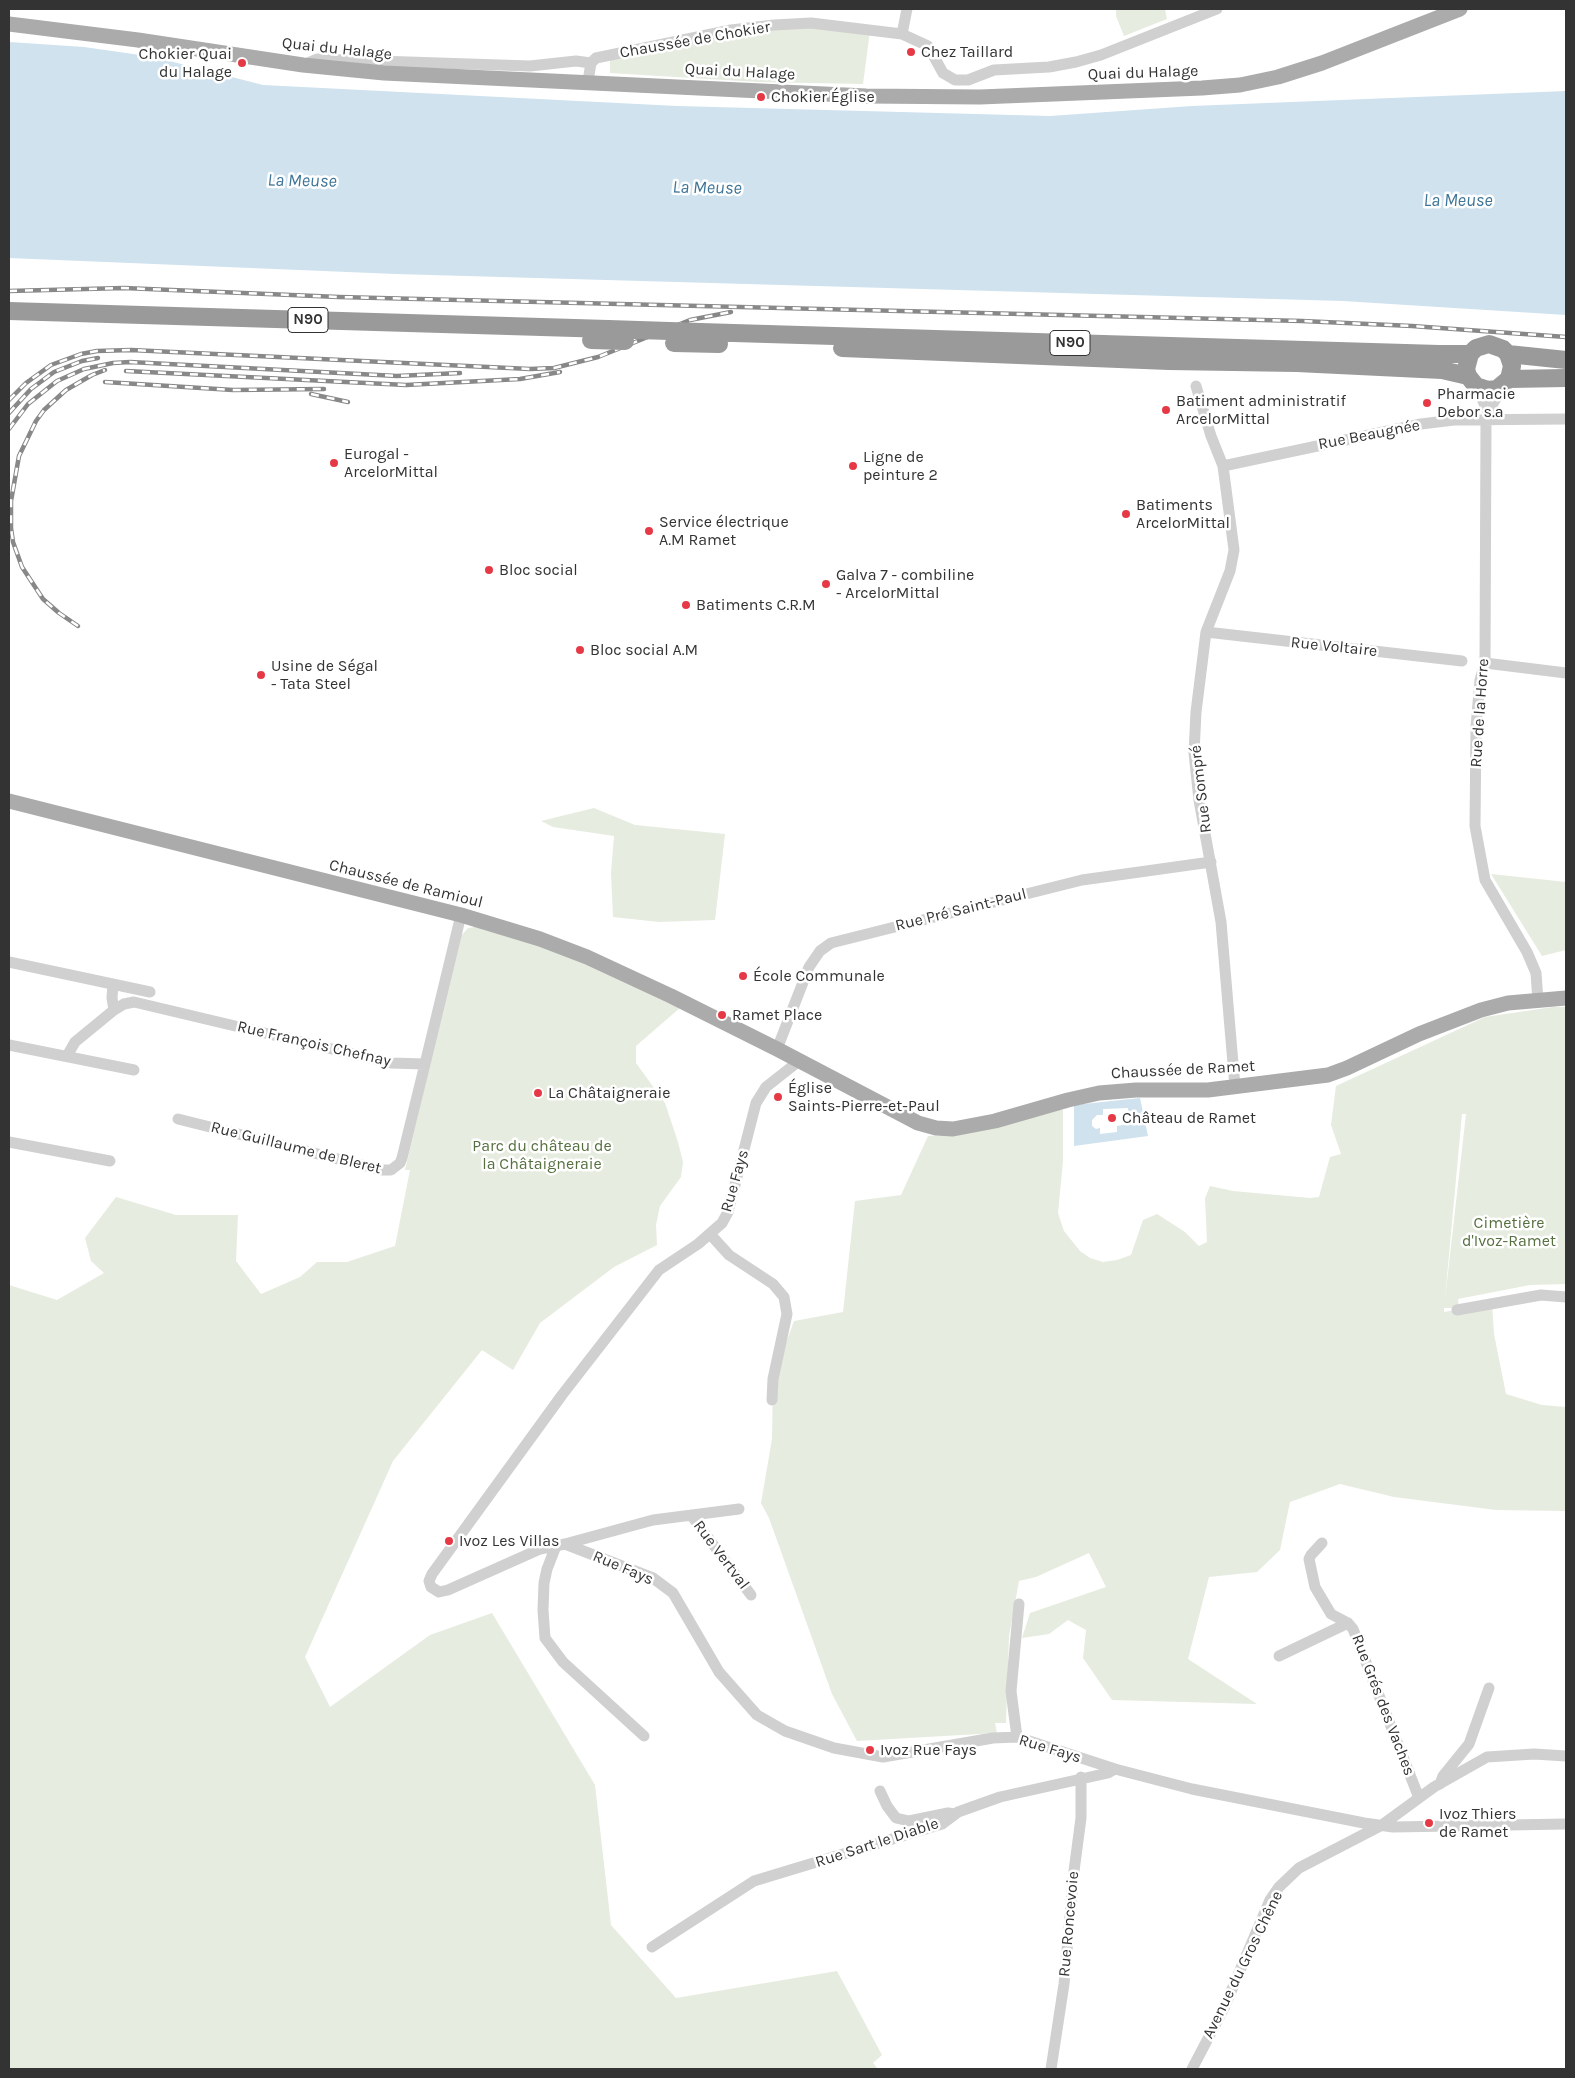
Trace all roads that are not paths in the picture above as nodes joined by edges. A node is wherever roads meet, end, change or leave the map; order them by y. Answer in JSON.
{"nodes":[{"id":1,"x":907,"y":9,"type":"edge"},
{"id":2,"x":1217,"y":9,"type":"edge"},
{"id":3,"x":1460,"y":9,"type":"edge"},
{"id":4,"x":9,"y":24,"type":"edge"},
{"id":5,"x":902,"y":34,"type":"junction"},
{"id":6,"x":591,"y":63,"type":"junction"},
{"id":7,"x":303,"y":65,"type":"junction"},
{"id":8,"x":588,"y":81,"type":"junction"},
{"id":9,"x":9,"y":312,"type":"edge"},
{"id":10,"x":9,"y":323,"type":"edge"},
{"id":11,"x":1470,"y":354,"type":"junction"},
{"id":12,"x":1508,"y":354,"type":"junction"},
{"id":13,"x":1566,"y":360,"type":"edge"},
{"id":14,"x":1566,"y":378,"type":"edge"},
{"id":15,"x":1472,"y":381,"type":"junction"},
{"id":16,"x":1507,"y":382,"type":"junction"},
{"id":17,"x":1196,"y":386,"type":"dead end"},
{"id":18,"x":1487,"y":416,"type":"junction"},
{"id":19,"x":1566,"y":419,"type":"edge"},
{"id":20,"x":1223,"y":466,"type":"junction"},
{"id":21,"x":1206,"y":632,"type":"junction"},
{"id":22,"x":1462,"y":661,"type":"dead end"},
{"id":23,"x":1485,"y":663,"type":"junction"},
{"id":24,"x":1566,"y":673,"type":"edge"},
{"id":25,"x":9,"y":801,"type":"edge"},
{"id":26,"x":1211,"y":862,"type":"junction"},
{"id":27,"x":461,"y":915,"type":"junction"},
{"id":28,"x":9,"y":962,"type":"edge"},
{"id":29,"x":113,"y":984,"type":"junction"},
{"id":30,"x":150,"y":992,"type":"dead end"},
{"id":31,"x":1566,"y":998,"type":"edge"},
{"id":32,"x":1538,"y":1000,"type":"junction"},
{"id":33,"x":114,"y":1010,"type":"junction"},
{"id":34,"x":9,"y":1045,"type":"edge"},
{"id":35,"x":777,"y":1049,"type":"junction"},
{"id":36,"x":67,"y":1056,"type":"junction"},
{"id":37,"x":799,"y":1061,"type":"junction"},
{"id":38,"x":425,"y":1064,"type":"junction"},
{"id":39,"x":134,"y":1070,"type":"dead end"},
{"id":40,"x":1236,"y":1086,"type":"junction"},
{"id":41,"x":178,"y":1119,"type":"dead end"},
{"id":42,"x":9,"y":1142,"type":"edge"},
{"id":43,"x":110,"y":1161,"type":"dead end"},
{"id":44,"x":710,"y":1234,"type":"junction"},
{"id":45,"x":1566,"y":1297,"type":"edge"},
{"id":46,"x":1458,"y":1310,"type":"dead end"},
{"id":47,"x":772,"y":1400,"type":"dead end"},
{"id":48,"x":739,"y":1509,"type":"dead end"},
{"id":49,"x":692,"y":1515,"type":"junction"},
{"id":50,"x":1322,"y":1544,"type":"dead end"},
{"id":51,"x":560,"y":1545,"type":"junction"},
{"id":52,"x":751,"y":1595,"type":"dead end"},
{"id":53,"x":1019,"y":1604,"type":"dead end"},
{"id":54,"x":1348,"y":1623,"type":"junction"},
{"id":55,"x":1279,"y":1656,"type":"dead end"},
{"id":56,"x":1489,"y":1688,"type":"dead end"},
{"id":57,"x":644,"y":1736,"type":"dead end"},
{"id":58,"x":1017,"y":1737,"type":"junction"},
{"id":59,"x":1566,"y":1756,"type":"edge"},
{"id":60,"x":1115,"y":1769,"type":"junction"},
{"id":61,"x":1081,"y":1777,"type":"junction"},
{"id":62,"x":1440,"y":1784,"type":"junction"},
{"id":63,"x":880,"y":1791,"type":"dead end"},
{"id":64,"x":1419,"y":1798,"type":"junction"},
{"id":65,"x":955,"y":1814,"type":"junction"},
{"id":66,"x":1566,"y":1824,"type":"edge"},
{"id":67,"x":1382,"y":1826,"type":"junction"},
{"id":68,"x":652,"y":1947,"type":"dead end"},
{"id":69,"x":1051,"y":2069,"type":"edge"},
{"id":70,"x":1192,"y":2069,"type":"edge"}],
"edges":[{"from":1,"to":5,"type":"street"},
{"from":2,"to":5,"type":"street","name":"Chaussée de Chokier"},
{"from":3,"to":8,"type":"main road","name":"Quai du Halage"},
{"from":4,"to":7,"type":"main road","name":"Quai du Halage"},
{"from":5,"to":6,"type":"street","name":"Chaussée de Chokier"},
{"from":6,"to":7,"type":"street","name":"Chaussée de Chokier"},
{"from":6,"to":8,"type":"street"},
{"from":7,"to":8,"type":"main road","name":"Quai du Halage"},
{"from":9,"to":11,"type":"highway","number":"N90","bridge":true},
{"from":10,"to":15,"type":"highway","number":"N90","bridge":true},
{"from":11,"to":12,"type":"highway"},
{"from":11,"to":15,"type":"highway"},
{"from":12,"to":13,"type":"highway"},
{"from":12,"to":16,"type":"highway"},
{"from":14,"to":16,"type":"highway"},
{"from":15,"to":16,"type":"highway"},
{"from":15,"to":18,"type":"street"},
{"from":16,"to":18,"type":"street"},
{"from":17,"to":20,"type":"street","name":"Rue Sompré"},
{"from":18,"to":19,"type":"street","name":"Rue Beaugnée"},
{"from":18,"to":20,"type":"street","name":"Rue Beaugnée"},
{"from":18,"to":23,"type":"street","name":"Rue de la Horre"},
{"from":20,"to":21,"type":"street","name":"Rue Sompré"},
{"from":21,"to":22,"type":"street","name":"Rue Voltaire"},
{"from":21,"to":26,"type":"street","name":"Rue Sompré"},
{"from":23,"to":24,"type":"street"},
{"from":23,"to":32,"type":"street","name":"Rue de la Horre"},
{"from":25,"to":27,"type":"main road","name":"Chaussée de Ramioul"},
{"from":26,"to":35,"type":"street","name":"Rue Pré Saint-Paul"},
{"from":26,"to":40,"type":"street","name":"Rue Sompré"},
{"from":27,"to":35,"type":"main road","name":"Chaussée de Ramioul"},
{"from":27,"to":38,"type":"street"},
{"from":28,"to":29,"type":"street"},
{"from":29,"to":30,"type":"street"},
{"from":29,"to":33,"type":"street"},
{"from":31,"to":32,"type":"main road","name":"Chaussée de Ramet"},
{"from":32,"to":40,"type":"main road","name":"Chaussée de Ramet"},
{"from":33,"to":36,"type":"street","name":"Rue François Chefnay"},
{"from":33,"to":38,"type":"street","name":"Rue François Chefnay"},
{"from":34,"to":36,"type":"street"},
{"from":35,"to":37,"type":"main road"},
{"from":36,"to":39,"type":"street"},
{"from":37,"to":40,"type":"main road","name":"Chaussée de Ramet"},
{"from":37,"to":44,"type":"street","name":"Rue Fays"},
{"from":38,"to":41,"type":"street","name":"Rue Guillaume de Bleret"},
{"from":42,"to":43,"type":"street"},
{"from":44,"to":47,"type":"street"},
{"from":44,"to":51,"type":"street","name":"Rue Fays"},
{"from":45,"to":46,"type":"street"},
{"from":48,"to":49,"type":"street"},
{"from":49,"to":51,"type":"street"},
{"from":49,"to":52,"type":"street","name":"Rue Vertval"},
{"from":50,"to":54,"type":"street","name":"Rue Grés des Vaches"},
{"from":51,"to":57,"type":"street"},
{"from":51,"to":58,"type":"street","name":"Rue Fays"},
{"from":53,"to":58,"type":"street"},
{"from":54,"to":55,"type":"street"},
{"from":54,"to":64,"type":"street","name":"Rue Grés des Vaches"},
{"from":56,"to":62,"type":"street"},
{"from":58,"to":60,"type":"street","name":"Rue Fays"},
{"from":59,"to":62,"type":"street","name":"Avenue du Gros Chêne"},
{"from":60,"to":61,"type":"street","name":"Rue Sart le Diable"},
{"from":60,"to":67,"type":"street","name":"Rue Fays"},
{"from":61,"to":65,"type":"street","name":"Rue Sart le Diable"},
{"from":61,"to":69,"type":"street","name":"Rue Roncevoie"},
{"from":62,"to":64,"type":"street","name":"Avenue du Gros Chêne"},
{"from":63,"to":65,"type":"street"},
{"from":64,"to":67,"type":"street","name":"Avenue du Gros Chêne"},
{"from":65,"to":68,"type":"street","name":"Rue Sart le Diable"},
{"from":66,"to":67,"type":"street","name":"Rue Fays"},
{"from":67,"to":70,"type":"street","name":"Avenue du Gros Chêne"}]}
